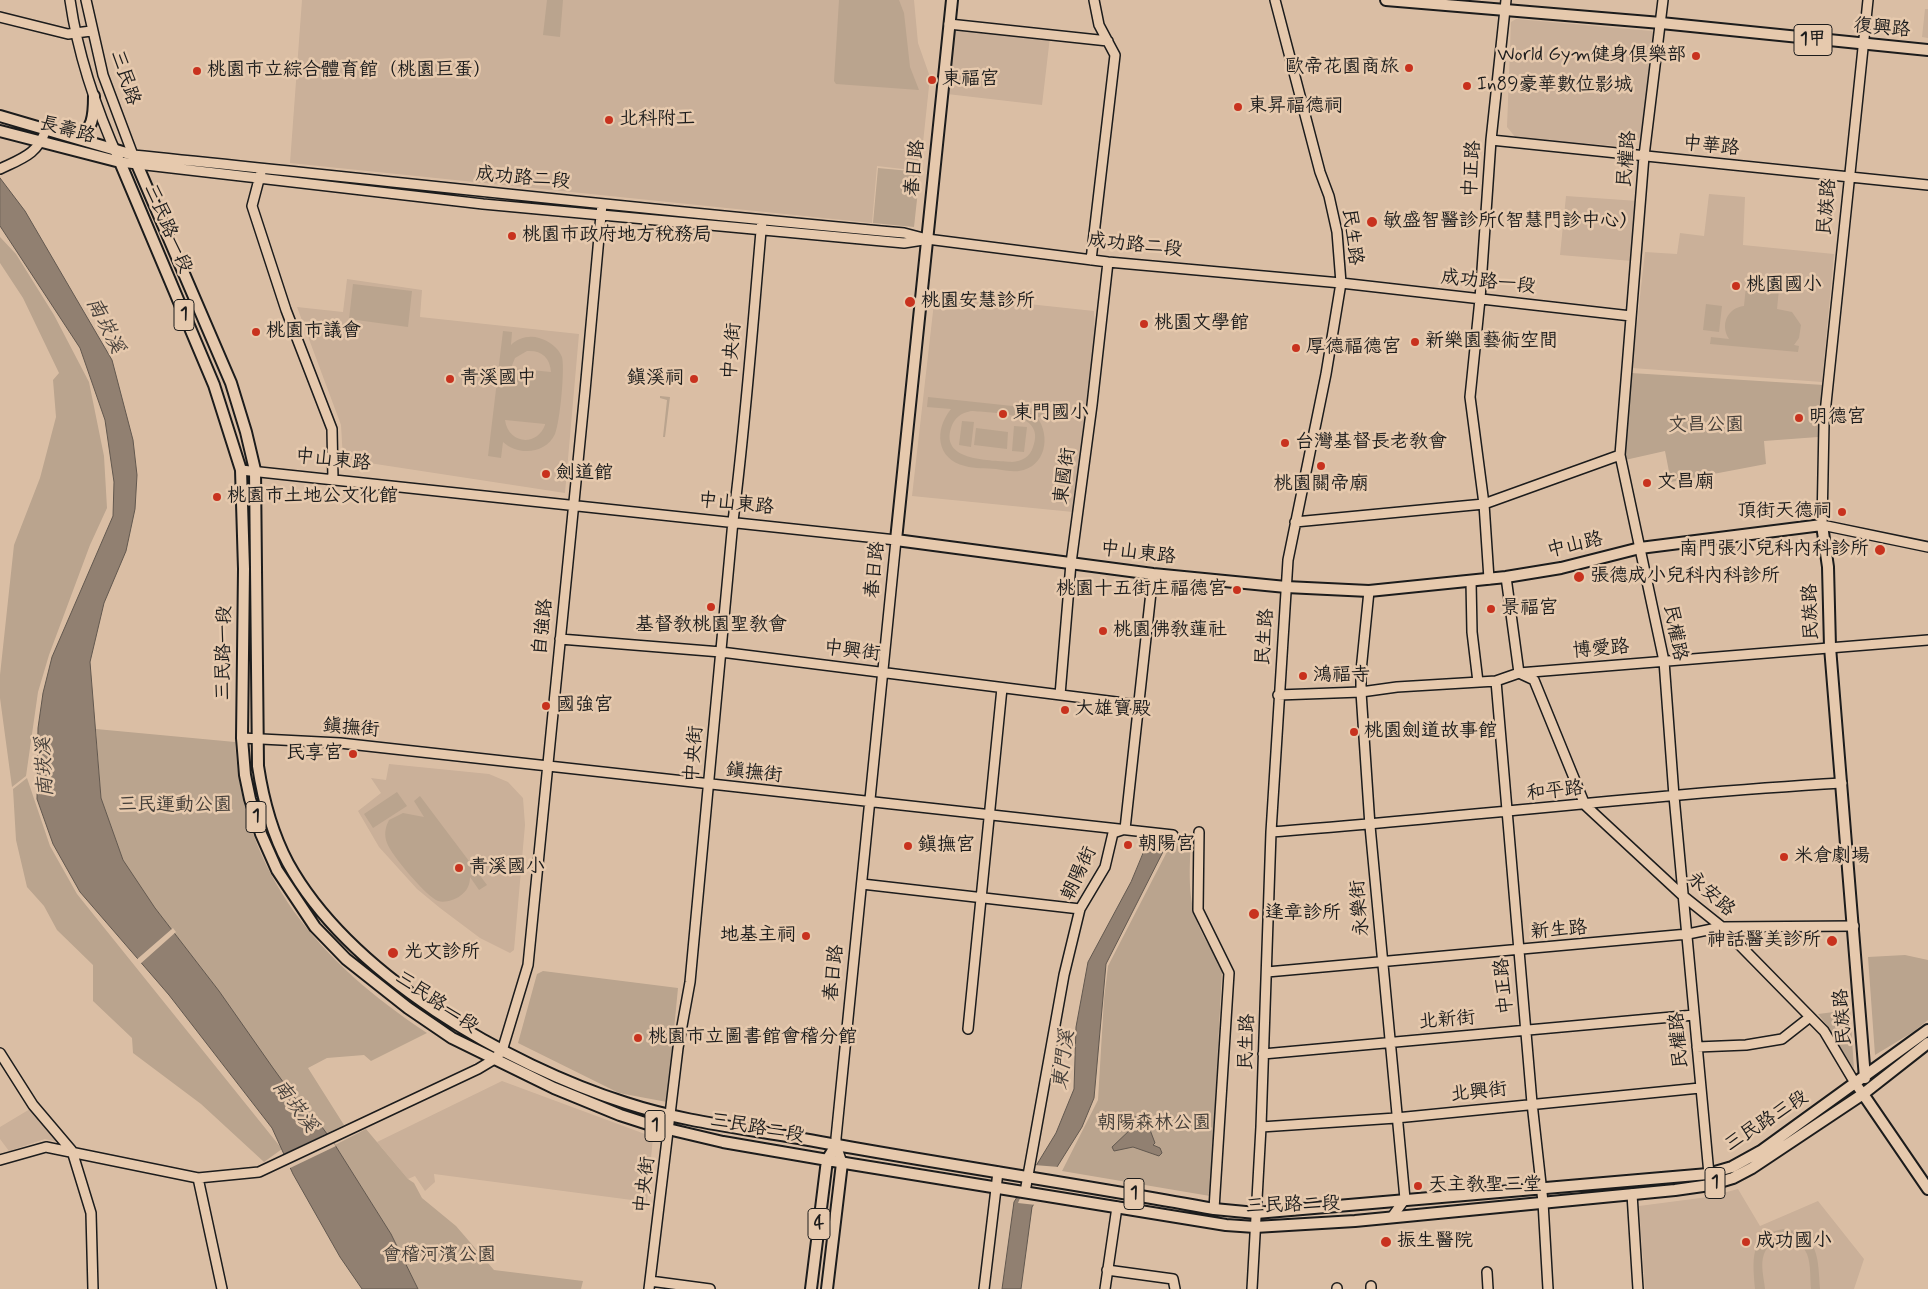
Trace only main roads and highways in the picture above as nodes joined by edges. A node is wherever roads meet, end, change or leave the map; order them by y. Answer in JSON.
{"nodes":[{"id":1,"x":952,"y":0,"type":"edge"},
{"id":2,"x":1386,"y":0,"type":"edge"},
{"id":3,"x":1505,"y":5,"type":"edge"},
{"id":4,"x":1928,"y":50,"type":"edge"},
{"id":5,"x":94,"y":96,"type":"road end"},
{"id":6,"x":0,"y":116,"type":"edge"},
{"id":7,"x":2,"y":131,"type":"edge"},
{"id":8,"x":73,"y":137,"type":"junction"},
{"id":9,"x":115,"y":151,"type":"joint"},
{"id":10,"x":135,"y":160,"type":"joint"},
{"id":11,"x":120,"y":162,"type":"joint"},
{"id":12,"x":197,"y":300,"type":"junction"},
{"id":13,"x":181,"y":306,"type":"junction"},
{"id":14,"x":1822,"y":525,"type":"joint"},
{"id":15,"x":896,"y":540,"type":"joint"},
{"id":16,"x":1226,"y":580,"type":"joint"},
{"id":17,"x":1928,"y":1031,"type":"edge"},
{"id":18,"x":1928,"y":1043,"type":"edge"},
{"id":19,"x":502,"y":1050,"type":"joint"},
{"id":20,"x":494,"y":1060,"type":"joint"},
{"id":21,"x":1866,"y":1074,"type":"junction"},
{"id":22,"x":1863,"y":1094,"type":"junction"},
{"id":23,"x":836,"y":1145,"type":"junction"},
{"id":24,"x":827,"y":1160,"type":"junction"},
{"id":25,"x":842,"y":1163,"type":"junction"},
{"id":26,"x":1541,"y":1188,"type":"joint"},
{"id":27,"x":1928,"y":1189,"type":"edge"},
{"id":28,"x":1542,"y":1202,"type":"joint"},
{"id":29,"x":811,"y":1289,"type":"edge"},
{"id":30,"x":827,"y":1289,"type":"edge"}],
"edges":[{"from":1,"to":15,"type":"main road","name":"春日路"},
{"from":2,"to":3,"type":"main road","name":"復興路","number":"1甲"},
{"from":3,"to":4,"type":"main road","name":"復興路","number":"1甲"},
{"from":5,"to":8,"type":"main road"},
{"from":6,"to":8,"type":"main road","name":"長壽路"},
{"from":7,"to":11,"type":"main road","name":"長壽路"},
{"from":8,"to":9,"type":"main road","name":"長壽路"},
{"from":9,"to":10,"type":"main road","name":"成功路二段"},
{"from":10,"to":12,"type":"main road","name":"三民路一段","number":"1"},
{"from":11,"to":13,"type":"main road","name":"三民路一段","number":"1"},
{"from":12,"to":13,"type":"main road"},
{"from":12,"to":19,"type":"main road","name":"三民路一段","number":"1"},
{"from":13,"to":20,"type":"main road","name":"三民路一段","number":"1"},
{"from":14,"to":16,"type":"main road","name":"中山路"},
{"from":14,"to":21,"type":"main road","name":"民族路"},
{"from":15,"to":16,"type":"main road","name":"中山東路"},
{"from":17,"to":21,"type":"main road","name":"三民路三段","number":"1"},
{"from":18,"to":22,"type":"main road","name":"三民路三段","number":"1"},
{"from":19,"to":23,"type":"main road","name":"三民路二段","number":"1"},
{"from":20,"to":24,"type":"main road","name":"三民路二段","number":"1"},
{"from":21,"to":22,"type":"main road","name":"民族路"},
{"from":21,"to":26,"type":"main road","name":"三民路三段","number":"1"},
{"from":22,"to":27,"type":"main road","name":"永安路"},
{"from":22,"to":28,"type":"main road","name":"三民路三段","number":"1"},
{"from":23,"to":24,"type":"main road","name":"春日路","number":"4"},
{"from":23,"to":26,"type":"main road","name":"三民路二段","number":"1"},
{"from":24,"to":25,"type":"main road","name":"三民路二段","number":"1"},
{"from":24,"to":29,"type":"main road","name":"春日路","number":"4"},
{"from":25,"to":28,"type":"main road","name":"三民路二段","number":"1"},
{"from":25,"to":30,"type":"main road","name":"春日路","number":"4"}]}
